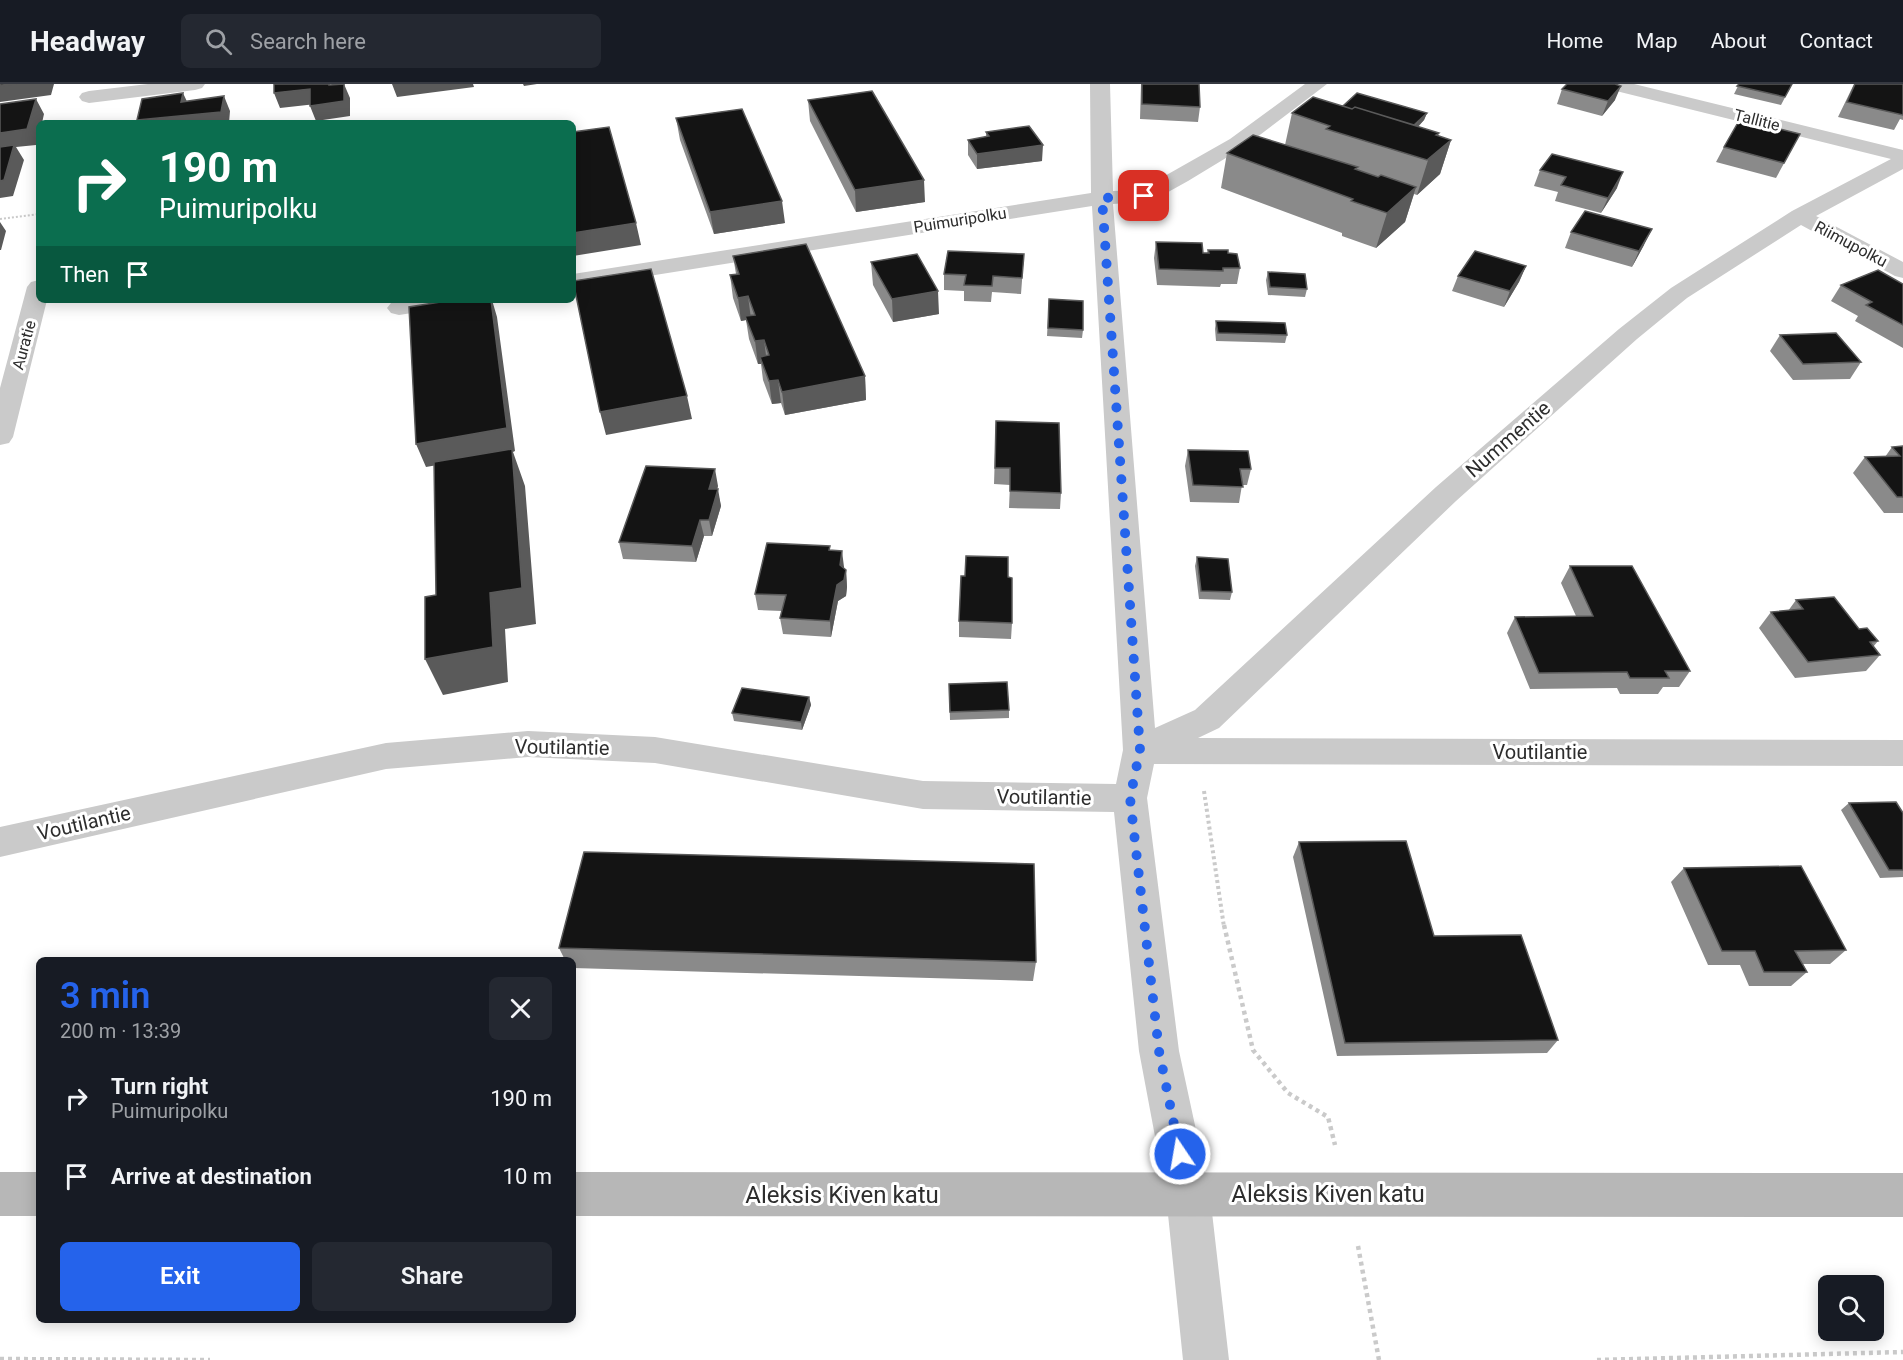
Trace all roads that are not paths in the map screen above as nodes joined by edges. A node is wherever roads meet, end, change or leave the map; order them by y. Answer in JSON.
{"nodes":[{"id":1,"x":195,"y":84,"type":"edge"},
{"id":2,"x":1100,"y":84,"type":"edge"},
{"id":3,"x":1317,"y":84,"type":"edge"},
{"id":4,"x":1611,"y":84,"type":"edge"},
{"id":5,"x":88,"y":98,"type":"edge"},
{"id":6,"x":1903,"y":156,"type":"edge"},
{"id":7,"x":1903,"y":161,"type":"edge"},
{"id":8,"x":1102,"y":198,"type":"junction"},
{"id":9,"x":1800,"y":216,"type":"junction"},
{"id":10,"x":1903,"y":271,"type":"edge"},
{"id":11,"x":576,"y":281,"type":"edge"},
{"id":12,"x":36,"y":299,"type":"edge"},
{"id":13,"x":432,"y":303,"type":"edge"},
{"id":14,"x":399,"y":308,"type":"dead end"},
{"id":15,"x":0,"y":437,"type":"edge"},
{"id":16,"x":1140,"y":750,"type":"junction"},
{"id":17,"x":1903,"y":753,"type":"edge"},
{"id":18,"x":1130,"y":798,"type":"junction"},
{"id":19,"x":0,"y":842,"type":"edge"},
{"id":20,"x":0,"y":1194,"type":"edge"},
{"id":21,"x":36,"y":1194,"type":"edge"},
{"id":22,"x":576,"y":1194,"type":"edge"},
{"id":23,"x":1188,"y":1195,"type":"junction"},
{"id":24,"x":1903,"y":1195,"type":"edge"},
{"id":25,"x":1206,"y":1360,"type":"edge"}],
"edges":[{"from":1,"to":5,"type":"street"},
{"from":2,"to":8,"type":"street"},
{"from":3,"to":8,"type":"street","name":"Puimuripolku"},
{"from":4,"to":6,"type":"street","name":"Tallitie"},
{"from":7,"to":9,"type":"street","name":"Nummentie"},
{"from":8,"to":11,"type":"street","name":"Puimuripolku"},
{"from":8,"to":16,"type":"street"},
{"from":9,"to":10,"type":"street","name":"Riimupolku"},
{"from":9,"to":16,"type":"street","name":"Nummentie"},
{"from":12,"to":15,"type":"street","name":"Auratie"},
{"from":13,"to":14,"type":"street"},
{"from":16,"to":17,"type":"street","name":"Voutilantie"},
{"from":16,"to":18,"type":"street"},
{"from":18,"to":19,"type":"street","name":"Voutilantie"},
{"from":18,"to":23,"type":"street"},
{"from":20,"to":21,"type":"main road"},
{"from":22,"to":23,"type":"main road","name":"Aleksis Kiven katu"},
{"from":23,"to":24,"type":"main road","name":"Aleksis Kiven katu"},
{"from":23,"to":25,"type":"street"}]}
